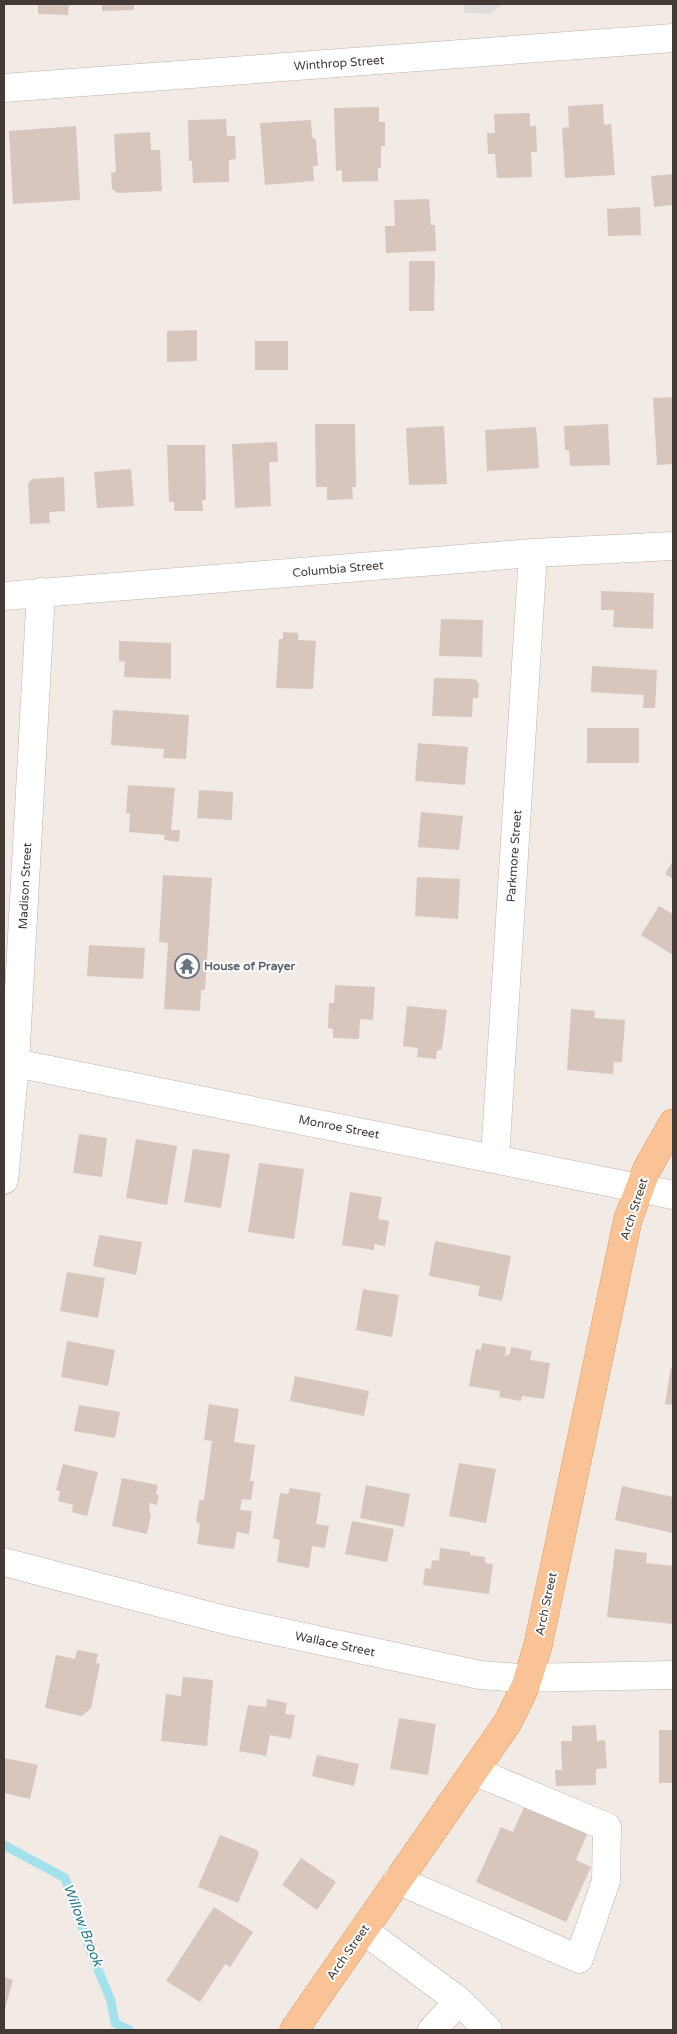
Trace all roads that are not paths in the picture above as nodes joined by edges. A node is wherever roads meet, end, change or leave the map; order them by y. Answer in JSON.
{"nodes":[{"id":1,"x":673,"y":38,"type":"edge"},
{"id":2,"x":4,"y":88,"type":"edge"},
{"id":3,"x":673,"y":546,"type":"edge"},
{"id":4,"x":533,"y":553,"type":"junction"},
{"id":5,"x":41,"y":592,"type":"junction"},
{"id":6,"x":4,"y":596,"type":"edge"},
{"id":7,"x":9,"y":1063,"type":"edge"},
{"id":8,"x":673,"y":1123,"type":"edge"},
{"id":9,"x":495,"y":1158,"type":"junction"},
{"id":10,"x":4,"y":1180,"type":"edge"},
{"id":11,"x":639,"y":1189,"type":"junction"},
{"id":12,"x":673,"y":1195,"type":"edge"},
{"id":13,"x":4,"y":1562,"type":"edge"},
{"id":14,"x":673,"y":1675,"type":"edge"},
{"id":15,"x":529,"y":1678,"type":"junction"},
{"id":16,"x":474,"y":1771,"type":"junction"},
{"id":17,"x":397,"y":1880,"type":"junction"},
{"id":18,"x":363,"y":1930,"type":"junction"},
{"id":19,"x":459,"y":2001,"type":"junction"},
{"id":20,"x":294,"y":2030,"type":"edge"},
{"id":21,"x":432,"y":2030,"type":"edge"},
{"id":22,"x":488,"y":2030,"type":"edge"}],
"edges":[{"from":1,"to":2,"type":"street","name":"Winthrop Street"},
{"from":3,"to":4,"type":"street","name":"Columbia Street"},
{"from":4,"to":5,"type":"street","name":"Columbia Street"},
{"from":4,"to":9,"type":"street","name":"Parkmore Street"},
{"from":5,"to":6,"type":"street","name":"Columbia Street"},
{"from":5,"to":7,"type":"street","name":"Madison Street"},
{"from":7,"to":9,"type":"street","name":"Monroe Street"},
{"from":7,"to":10,"type":"street","name":"Madison Street"},
{"from":8,"to":11,"type":"main road","name":"Arch Street"},
{"from":9,"to":11,"type":"street","name":"Monroe Street"},
{"from":11,"to":12,"type":"street","name":"Monroe Street"},
{"from":11,"to":15,"type":"main road","name":"Arch Street"},
{"from":13,"to":15,"type":"street","name":"Wallace Street"},
{"from":14,"to":15,"type":"street","name":"Wallace Street"},
{"from":15,"to":16,"type":"main road","name":"Arch Street"},
{"from":16,"to":17,"type":"main road","name":"Arch Street"},
{"from":16,"to":17,"type":"street"},
{"from":17,"to":18,"type":"main road","name":"Arch Street"},
{"from":18,"to":19,"type":"street"},
{"from":18,"to":20,"type":"main road","name":"Arch Street"},
{"from":19,"to":21,"type":"street"},
{"from":19,"to":22,"type":"street"}]}
